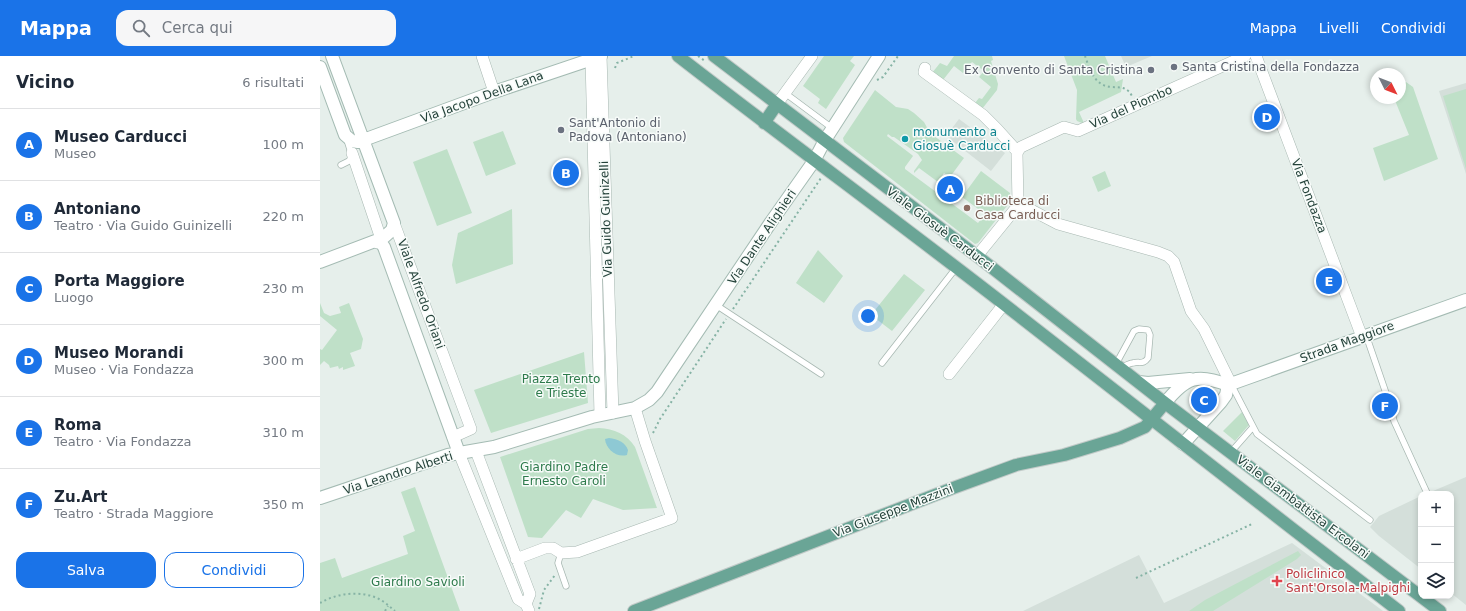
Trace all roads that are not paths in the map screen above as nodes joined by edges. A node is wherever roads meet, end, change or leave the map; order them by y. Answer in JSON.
{"nodes":[{"id":1,"x":332,"y":56,"type":"edge"},
{"id":2,"x":482,"y":56,"type":"edge"},
{"id":3,"x":678,"y":56,"type":"edge"},
{"id":4,"x":714,"y":56,"type":"edge"},
{"id":5,"x":812,"y":56,"type":"edge"},
{"id":6,"x":879,"y":56,"type":"edge"},
{"id":7,"x":1245,"y":56,"type":"edge"},
{"id":8,"x":1256,"y":56,"type":"edge"},
{"id":9,"x":599,"y":57,"type":"edge"},
{"id":10,"x":320,"y":67,"type":"edge"},
{"id":11,"x":925,"y":68,"type":"dead end"},
{"id":12,"x":494,"y":92,"type":"junction"},
{"id":13,"x":785,"y":93,"type":"junction"},
{"id":14,"x":777,"y":104,"type":"junction"},
{"id":15,"x":764,"y":123,"type":"junction"},
{"id":16,"x":832,"y":128,"type":"junction"},
{"id":17,"x":345,"y":135,"type":"junction"},
{"id":18,"x":825,"y":140,"type":"junction"},
{"id":19,"x":363,"y":141,"type":"junction"},
{"id":20,"x":1018,"y":151,"type":"junction"},
{"id":21,"x":352,"y":153,"type":"junction"},
{"id":22,"x":814,"y":161,"type":"junction"},
{"id":23,"x":341,"y":165,"type":"dead end"},
{"id":24,"x":1018,"y":203,"type":"junction"},
{"id":25,"x":394,"y":223,"type":"junction"},
{"id":26,"x":377,"y":237,"type":"junction"},
{"id":27,"x":977,"y":256,"type":"junction"},
{"id":28,"x":320,"y":262,"type":"edge"},
{"id":29,"x":960,"y":271,"type":"junction"},
{"id":30,"x":1466,"y":300,"type":"edge"},
{"id":31,"x":1004,"y":304,"type":"junction"},
{"id":32,"x":716,"y":305,"type":"junction"},
{"id":33,"x":609,"y":310,"type":"junction"},
{"id":34,"x":597,"y":311,"type":"junction"},
{"id":35,"x":1364,"y":336,"type":"junction"},
{"id":36,"x":882,"y":363,"type":"dead end"},
{"id":37,"x":1119,"y":366,"type":"junction"},
{"id":38,"x":821,"y":374,"type":"dead end"},
{"id":39,"x":949,"y":374,"type":"dead end"},
{"id":40,"x":1192,"y":379,"type":"junction"},
{"id":41,"x":1103,"y":381,"type":"junction"},
{"id":42,"x":1139,"y":382,"type":"junction"},
{"id":43,"x":1229,"y":385,"type":"junction"},
{"id":44,"x":1165,"y":402,"type":"junction"},
{"id":45,"x":634,"y":408,"type":"junction"},
{"id":46,"x":613,"y":413,"type":"junction"},
{"id":47,"x":600,"y":415,"type":"junction"},
{"id":48,"x":1152,"y":419,"type":"junction"},
{"id":49,"x":1198,"y":427,"type":"junction"},
{"id":50,"x":1253,"y":427,"type":"junction"},
{"id":51,"x":453,"y":437,"type":"junction"},
{"id":52,"x":1183,"y":444,"type":"junction"},
{"id":53,"x":476,"y":451,"type":"junction"},
{"id":54,"x":1231,"y":452,"type":"junction"},
{"id":55,"x":459,"y":453,"type":"junction"},
{"id":56,"x":1426,"y":491,"type":"edge"},
{"id":57,"x":320,"y":498,"type":"edge"},
{"id":58,"x":1370,"y":520,"type":"dead end"},
{"id":59,"x":561,"y":553,"type":"junction"},
{"id":60,"x":516,"y":559,"type":"junction"},
{"id":61,"x":566,"y":586,"type":"dead end"},
{"id":62,"x":527,"y":608,"type":"edge"},
{"id":63,"x":634,"y":611,"type":"edge"},
{"id":64,"x":1399,"y":611,"type":"edge"},
{"id":65,"x":1440,"y":611,"type":"edge"}],
"edges":[{"from":1,"to":19,"type":"street","name":"Viale Alfredo Oriani"},
{"from":2,"to":12,"type":"street"},
{"from":3,"to":15,"type":"main road","name":"Viale Giosuè Carducci"},
{"from":4,"to":14,"type":"main road","name":"Viale Giosuè Carducci"},
{"from":5,"to":13,"type":"street"},
{"from":6,"to":16,"type":"street","name":"Via Dante Alighieri"},
{"from":7,"to":20,"type":"street","name":"Via del Piombo"},
{"from":8,"to":35,"type":"street","name":"Via Fondazza"},
{"from":9,"to":12,"type":"street","name":"Via Jacopo Della Lana"},
{"from":9,"to":33,"type":"street","name":"Via Guido Guinizelli"},
{"from":9,"to":34,"type":"street","name":"Via Guido Guinizelli"},
{"from":10,"to":17,"type":"street","name":"Viale Alfredo Oriani"},
{"from":11,"to":20,"type":"street"},
{"from":12,"to":19,"type":"street","name":"Via Jacopo Della Lana"},
{"from":13,"to":14,"type":"street"},
{"from":13,"to":16,"type":"lane"},
{"from":14,"to":15,"type":"main road"},
{"from":14,"to":18,"type":"main road","name":"Viale Giosuè Carducci"},
{"from":15,"to":22,"type":"main road","name":"Viale Giosuè Carducci"},
{"from":16,"to":18,"type":"street","name":"Via Dante Alighieri"},
{"from":17,"to":19,"type":"street"},
{"from":17,"to":21,"type":"lane","name":"Viale Alfredo Oriani"},
{"from":18,"to":22,"type":"street","name":"Via Dante Alighieri"},
{"from":18,"to":27,"type":"main road","name":"Viale Giosuè Carducci"},
{"from":19,"to":25,"type":"street","name":"Viale Alfredo Oriani"},
{"from":20,"to":24,"type":"street"},
{"from":21,"to":23,"type":"lane"},
{"from":21,"to":26,"type":"street","name":"Viale Alfredo Oriani"},
{"from":22,"to":29,"type":"main road","name":"Viale Giosuè Carducci"},
{"from":22,"to":32,"type":"street","name":"Via Dante Alighieri"},
{"from":24,"to":27,"type":"street"},
{"from":24,"to":43,"type":"street"},
{"from":25,"to":26,"type":"street"},
{"from":25,"to":51,"type":"street","name":"Viale Alfredo Oriani"},
{"from":26,"to":28,"type":"street"},
{"from":26,"to":51,"type":"street","name":"Viale Alfredo Oriani"},
{"from":27,"to":29,"type":"main road"},
{"from":27,"to":37,"type":"main road","name":"Viale Giosuè Carducci"},
{"from":29,"to":31,"type":"main road","name":"Viale Giosuè Carducci"},
{"from":29,"to":36,"type":"lane"},
{"from":30,"to":35,"type":"street","name":"Strada Maggiore"},
{"from":31,"to":39,"type":"street"},
{"from":31,"to":41,"type":"main road","name":"Viale Giosuè Carducci"},
{"from":32,"to":38,"type":"lane"},
{"from":32,"to":45,"type":"street","name":"Via Dante Alighieri"},
{"from":33,"to":34,"type":"lane"},
{"from":33,"to":46,"type":"street","name":"Via Guido Guinizelli"},
{"from":34,"to":47,"type":"street","name":"Via Guido Guinizelli"},
{"from":35,"to":43,"type":"street","name":"Strada Maggiore"},
{"from":35,"to":56,"type":"lane"},
{"from":37,"to":37,"type":"lane"},
{"from":37,"to":41,"type":"main road"},
{"from":37,"to":42,"type":"main road","name":"Viale Giosuè Carducci"},
{"from":40,"to":42,"type":"street"},
{"from":40,"to":43,"type":"street"},
{"from":40,"to":44,"type":"street"},
{"from":41,"to":48,"type":"main road","name":"Viale Giosuè Carducci"},
{"from":42,"to":44,"type":"main road","name":"Viale Giosuè Carducci"},
{"from":43,"to":49,"type":"street"},
{"from":43,"to":50,"type":"lane"},
{"from":44,"to":48,"type":"main road","name":"Via Giuseppe Mazzini"},
{"from":44,"to":49,"type":"main road","name":"Viale Giambattista Ercolani"},
{"from":45,"to":46,"type":"street"},
{"from":45,"to":59,"type":"street"},
{"from":46,"to":47,"type":"street"},
{"from":47,"to":53,"type":"street"},
{"from":48,"to":52,"type":"main road","name":"Viale Giambattista Ercolani"},
{"from":48,"to":63,"type":"main road","name":"Via Giuseppe Mazzini"},
{"from":49,"to":52,"type":"street"},
{"from":49,"to":54,"type":"main road","name":"Viale Giambattista Ercolani"},
{"from":50,"to":54,"type":"lane"},
{"from":50,"to":58,"type":"lane"},
{"from":51,"to":55,"type":"street","name":"Viale Alfredo Oriani"},
{"from":52,"to":64,"type":"main road","name":"Viale Giambattista Ercolani"},
{"from":53,"to":55,"type":"street","name":"Via Leandro Alberti"},
{"from":53,"to":60,"type":"street"},
{"from":54,"to":65,"type":"main road","name":"Viale Giambattista Ercolani"},
{"from":55,"to":57,"type":"street","name":"Via Leandro Alberti"},
{"from":55,"to":62,"type":"street"},
{"from":59,"to":60,"type":"street"},
{"from":59,"to":61,"type":"lane"},
{"from":60,"to":62,"type":"street"}]}
